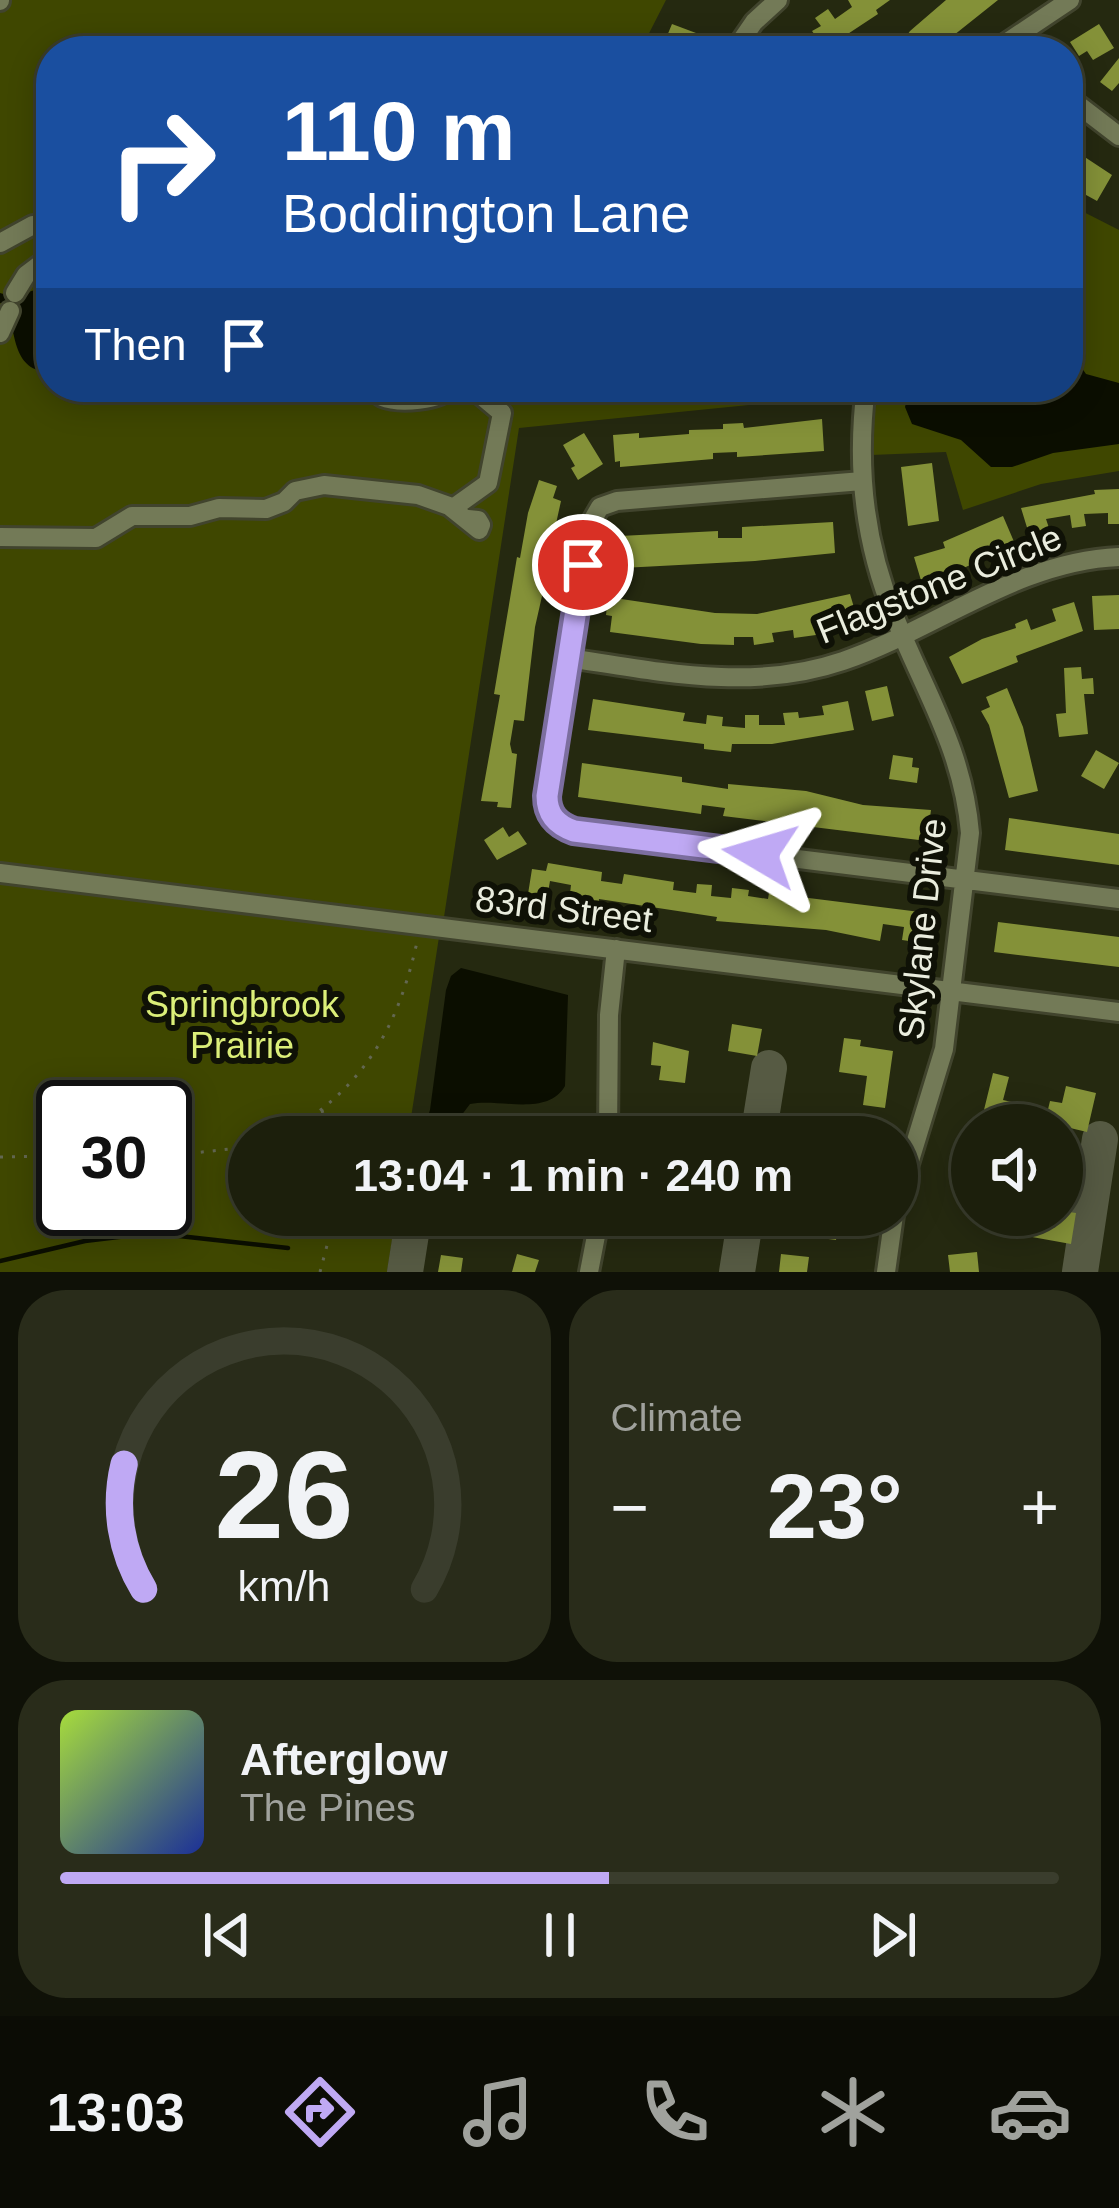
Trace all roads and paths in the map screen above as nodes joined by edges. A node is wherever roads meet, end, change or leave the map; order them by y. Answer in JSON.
{"nodes":[{"id":1,"x":778,"y":0,"type":"edge"},
{"id":2,"x":1070,"y":0,"type":"edge"},
{"id":3,"x":1022,"y":32,"type":"junction"},
{"id":4,"x":744,"y":36,"type":"edge"},
{"id":5,"x":1016,"y":36,"type":"edge"},
{"id":6,"x":1025,"y":36,"type":"edge"},
{"id":7,"x":1083,"y":108,"type":"edge"},
{"id":8,"x":1119,"y":136,"type":"edge"},
{"id":9,"x":33,"y":225,"type":"dead end"},
{"id":10,"x":0,"y":243,"type":"edge"},
{"id":11,"x":36,"y":267,"type":"edge"},
{"id":12,"x":0,"y":333,"type":"edge"},
{"id":13,"x":489,"y":402,"type":"edge"},
{"id":14,"x":865,"y":402,"type":"edge"},
{"id":15,"x":862,"y":482,"type":"junction"},
{"id":16,"x":0,"y":537,"type":"edge"},
{"id":17,"x":1119,"y":557,"type":"edge"},
{"id":18,"x":903,"y":637,"type":"junction"},
{"id":19,"x":568,"y":658,"type":"junction"},
{"id":20,"x":0,"y":873,"type":"edge"},
{"id":21,"x":968,"y":880,"type":"junction"},
{"id":22,"x":1119,"y":899,"type":"edge"},
{"id":23,"x":418,"y":934,"type":"dead end"},
{"id":24,"x":616,"y":949,"type":"junction"},
{"id":25,"x":954,"y":991,"type":"junction"},
{"id":26,"x":1119,"y":1012,"type":"edge"},
{"id":27,"x":322,"y":1109,"type":"junction"},
{"id":28,"x":312,"y":1116,"type":"edge"},
{"id":29,"x":324,"y":1116,"type":"edge"},
{"id":30,"x":608,"y":1116,"type":"edge"},
{"id":31,"x":918,"y":1136,"type":"edge"},
{"id":32,"x":228,"y":1149,"type":"edge"},
{"id":33,"x":192,"y":1153,"type":"edge"},
{"id":34,"x":36,"y":1156,"type":"edge"},
{"id":35,"x":0,"y":1157,"type":"edge"},
{"id":36,"x":329,"y":1236,"type":"edge"},
{"id":37,"x":596,"y":1236,"type":"edge"},
{"id":38,"x":891,"y":1236,"type":"edge"},
{"id":39,"x":320,"y":1272,"type":"edge"},
{"id":40,"x":589,"y":1272,"type":"edge"},
{"id":41,"x":886,"y":1272,"type":"edge"}],
"edges":[{"from":1,"to":4,"type":"street"},
{"from":2,"to":3,"type":"street"},
{"from":3,"to":5,"type":"street"},
{"from":3,"to":6,"type":"street"},
{"from":7,"to":8,"type":"street"},
{"from":9,"to":10,"type":"street"},
{"from":11,"to":12,"type":"street"},
{"from":13,"to":16,"type":"street"},
{"from":14,"to":15,"type":"street","name":"Skylane Drive"},
{"from":15,"to":18,"type":"street","name":"Skylane Drive"},
{"from":15,"to":19,"type":"street"},
{"from":17,"to":18,"type":"street","name":"Flagstone Circle"},
{"from":18,"to":19,"type":"street","name":"Flagstone Circle"},
{"from":18,"to":21,"type":"street","name":"Skylane Drive"},
{"from":19,"to":21,"type":"street"},
{"from":20,"to":24,"type":"street","name":"83rd Street"},
{"from":21,"to":22,"type":"street"},
{"from":21,"to":25,"type":"street","name":"Skylane Drive"},
{"from":23,"to":27,"type":"path"},
{"from":24,"to":25,"type":"street","name":"83rd Street"},
{"from":24,"to":30,"type":"street"},
{"from":25,"to":26,"type":"street","name":"83rd Street"},
{"from":25,"to":31,"type":"street","name":"Skylane Drive"},
{"from":27,"to":28,"type":"path"},
{"from":27,"to":29,"type":"path"},
{"from":32,"to":33,"type":"path"},
{"from":34,"to":35,"type":"path"},
{"from":36,"to":39,"type":"path"},
{"from":37,"to":40,"type":"street"},
{"from":38,"to":41,"type":"street"}]}
